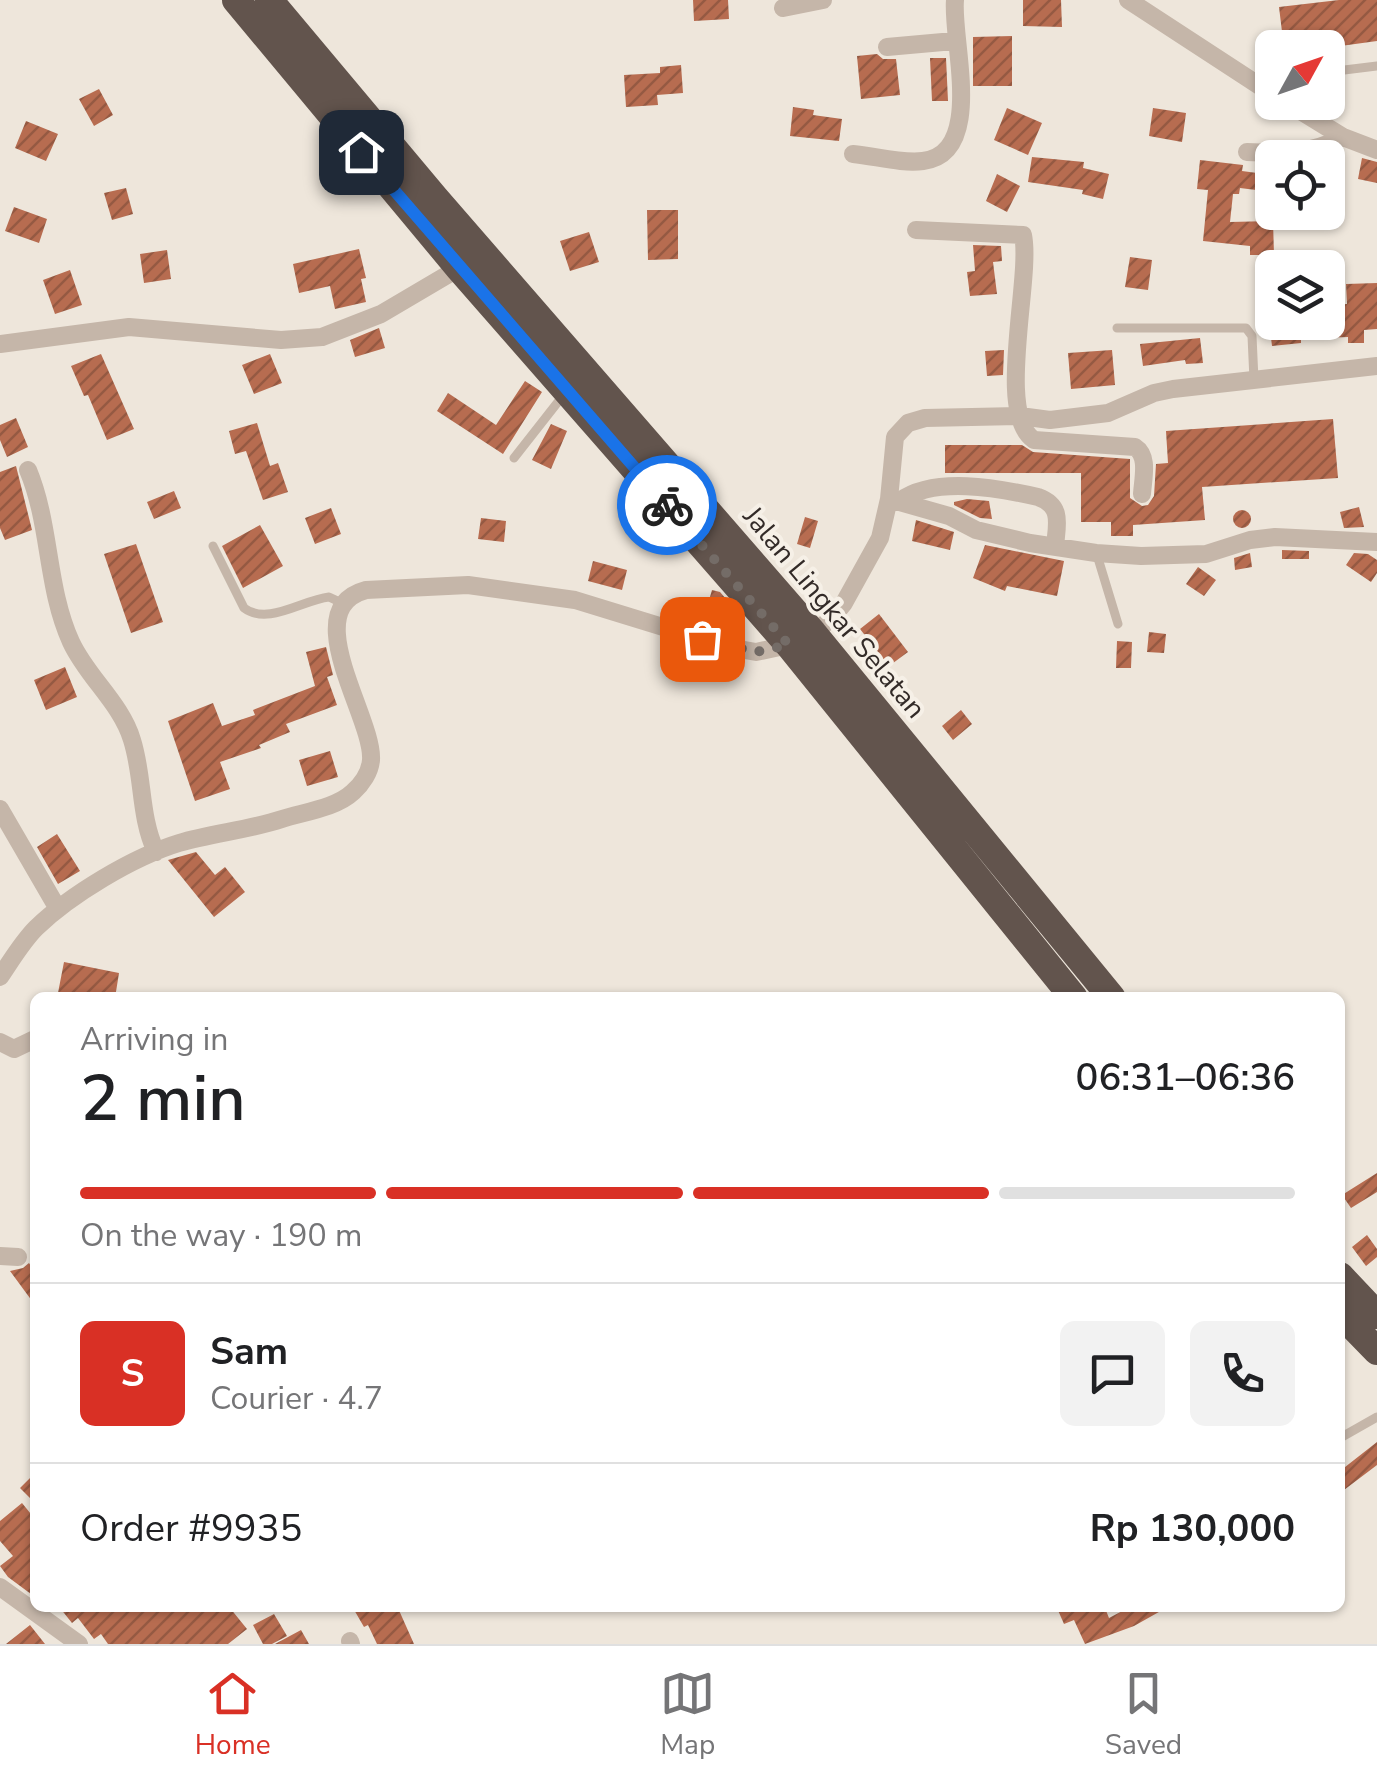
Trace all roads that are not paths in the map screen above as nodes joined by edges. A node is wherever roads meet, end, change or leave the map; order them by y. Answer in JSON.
{"nodes":[{"id":1,"x":236,"y":0,"type":"edge"},
{"id":2,"x":823,"y":0,"type":"edge"},
{"id":3,"x":954,"y":0,"type":"edge"},
{"id":4,"x":1128,"y":0,"type":"edge"},
{"id":5,"x":784,"y":8,"type":"dead end"},
{"id":6,"x":272,"y":18,"type":"edge"},
{"id":7,"x":954,"y":40,"type":"junction"},
{"id":8,"x":887,"y":46,"type":"dead end"},
{"id":9,"x":1377,"y":66,"type":"edge"},
{"id":10,"x":1345,"y":70,"type":"edge"},
{"id":11,"x":1252,"y":81,"type":"junction"},
{"id":12,"x":1255,"y":81,"type":"edge"},
{"id":13,"x":1255,"y":83,"type":"edge"},
{"id":14,"x":1315,"y":120,"type":"edge"},
{"id":15,"x":1343,"y":137,"type":"junction"},
{"id":16,"x":1377,"y":150,"type":"edge"},
{"id":17,"x":1247,"y":152,"type":"dead end"},
{"id":18,"x":853,"y":154,"type":"dead end"},
{"id":19,"x":916,"y":230,"type":"dead end"},
{"id":20,"x":459,"y":268,"type":"junction"},
{"id":21,"x":1117,"y":328,"type":"dead end"},
{"id":22,"x":0,"y":344,"type":"edge"},
{"id":23,"x":1377,"y":366,"type":"edge"},
{"id":24,"x":1254,"y":380,"type":"junction"},
{"id":25,"x":567,"y":391,"type":"junction"},
{"id":26,"x":1020,"y":416,"type":"junction"},
{"id":27,"x":514,"y":458,"type":"dead end"},
{"id":28,"x":28,"y":470,"type":"dead end"},
{"id":29,"x":1142,"y":494,"type":"dead end"},
{"id":30,"x":894,"y":500,"type":"junction"},
{"id":31,"x":1377,"y":542,"type":"edge"},
{"id":32,"x":212,"y":546,"type":"dead end"},
{"id":33,"x":1055,"y":546,"type":"junction"},
{"id":34,"x":1096,"y":552,"type":"junction"},
{"id":35,"x":342,"y":603,"type":"junction"},
{"id":36,"x":1118,"y":624,"type":"dead end"},
{"id":37,"x":801,"y":639,"type":"junction"},
{"id":38,"x":0,"y":809,"type":"edge"},
{"id":39,"x":156,"y":852,"type":"junction"},
{"id":40,"x":58,"y":908,"type":"junction"},
{"id":41,"x":0,"y":977,"type":"edge"},
{"id":42,"x":1069,"y":992,"type":"edge"},
{"id":43,"x":1107,"y":992,"type":"edge"},
{"id":44,"x":30,"y":1041,"type":"edge"},
{"id":45,"x":0,"y":1042,"type":"edge"},
{"id":46,"x":1345,"y":1281,"type":"edge"},
{"id":47,"x":1377,"y":1315,"type":"edge"},
{"id":48,"x":1345,"y":1318,"type":"edge"},
{"id":49,"x":1377,"y":1351,"type":"edge"},
{"id":50,"x":1377,"y":1417,"type":"edge"},
{"id":51,"x":1345,"y":1435,"type":"edge"},
{"id":52,"x":0,"y":1588,"type":"edge"},
{"id":53,"x":30,"y":1610,"type":"edge"},
{"id":54,"x":33,"y":1612,"type":"edge"},
{"id":55,"x":78,"y":1644,"type":"edge"}],
"edges":[{"from":1,"to":6,"type":"highway","name":"Jalan Lingkar Selatan"},
{"from":2,"to":5,"type":"street"},
{"from":3,"to":7,"type":"street"},
{"from":4,"to":11,"type":"street"},
{"from":6,"to":20,"type":"highway","name":"Jalan Lingkar Selatan"},
{"from":6,"to":37,"type":"highway","name":"Jalan Lingkar Selatan"},
{"from":7,"to":8,"type":"street"},
{"from":7,"to":18,"type":"street"},
{"from":9,"to":10,"type":"lane"},
{"from":11,"to":12,"type":"lane"},
{"from":11,"to":13,"type":"street"},
{"from":14,"to":15,"type":"street"},
{"from":15,"to":16,"type":"street"},
{"from":15,"to":17,"type":"street"},
{"from":19,"to":26,"type":"street"},
{"from":20,"to":22,"type":"street"},
{"from":20,"to":25,"type":"highway","name":"Jalan Lingkar Selatan"},
{"from":21,"to":24,"type":"lane"},
{"from":23,"to":24,"type":"street"},
{"from":24,"to":26,"type":"street"},
{"from":25,"to":27,"type":"lane"},
{"from":25,"to":37,"type":"highway","name":"Jalan Lingkar Selatan"},
{"from":26,"to":29,"type":"street"},
{"from":26,"to":30,"type":"street"},
{"from":28,"to":39,"type":"street"},
{"from":30,"to":33,"type":"street"},
{"from":30,"to":33,"type":"street"},
{"from":30,"to":37,"type":"street"},
{"from":31,"to":34,"type":"street"},
{"from":32,"to":35,"type":"lane"},
{"from":33,"to":34,"type":"street"},
{"from":34,"to":36,"type":"lane"},
{"from":35,"to":37,"type":"street"},
{"from":35,"to":39,"type":"street"},
{"from":37,"to":42,"type":"highway","name":"Jalan Lingkar Selatan"},
{"from":37,"to":43,"type":"highway","name":"Jalan Lingkar Selatan"},
{"from":38,"to":40,"type":"street"},
{"from":39,"to":40,"type":"street"},
{"from":40,"to":41,"type":"street"},
{"from":44,"to":45,"type":"street"},
{"from":46,"to":47,"type":"highway"},
{"from":48,"to":49,"type":"highway"},
{"from":50,"to":51,"type":"lane"},
{"from":52,"to":53,"type":"street"},
{"from":54,"to":55,"type":"street"}]}
